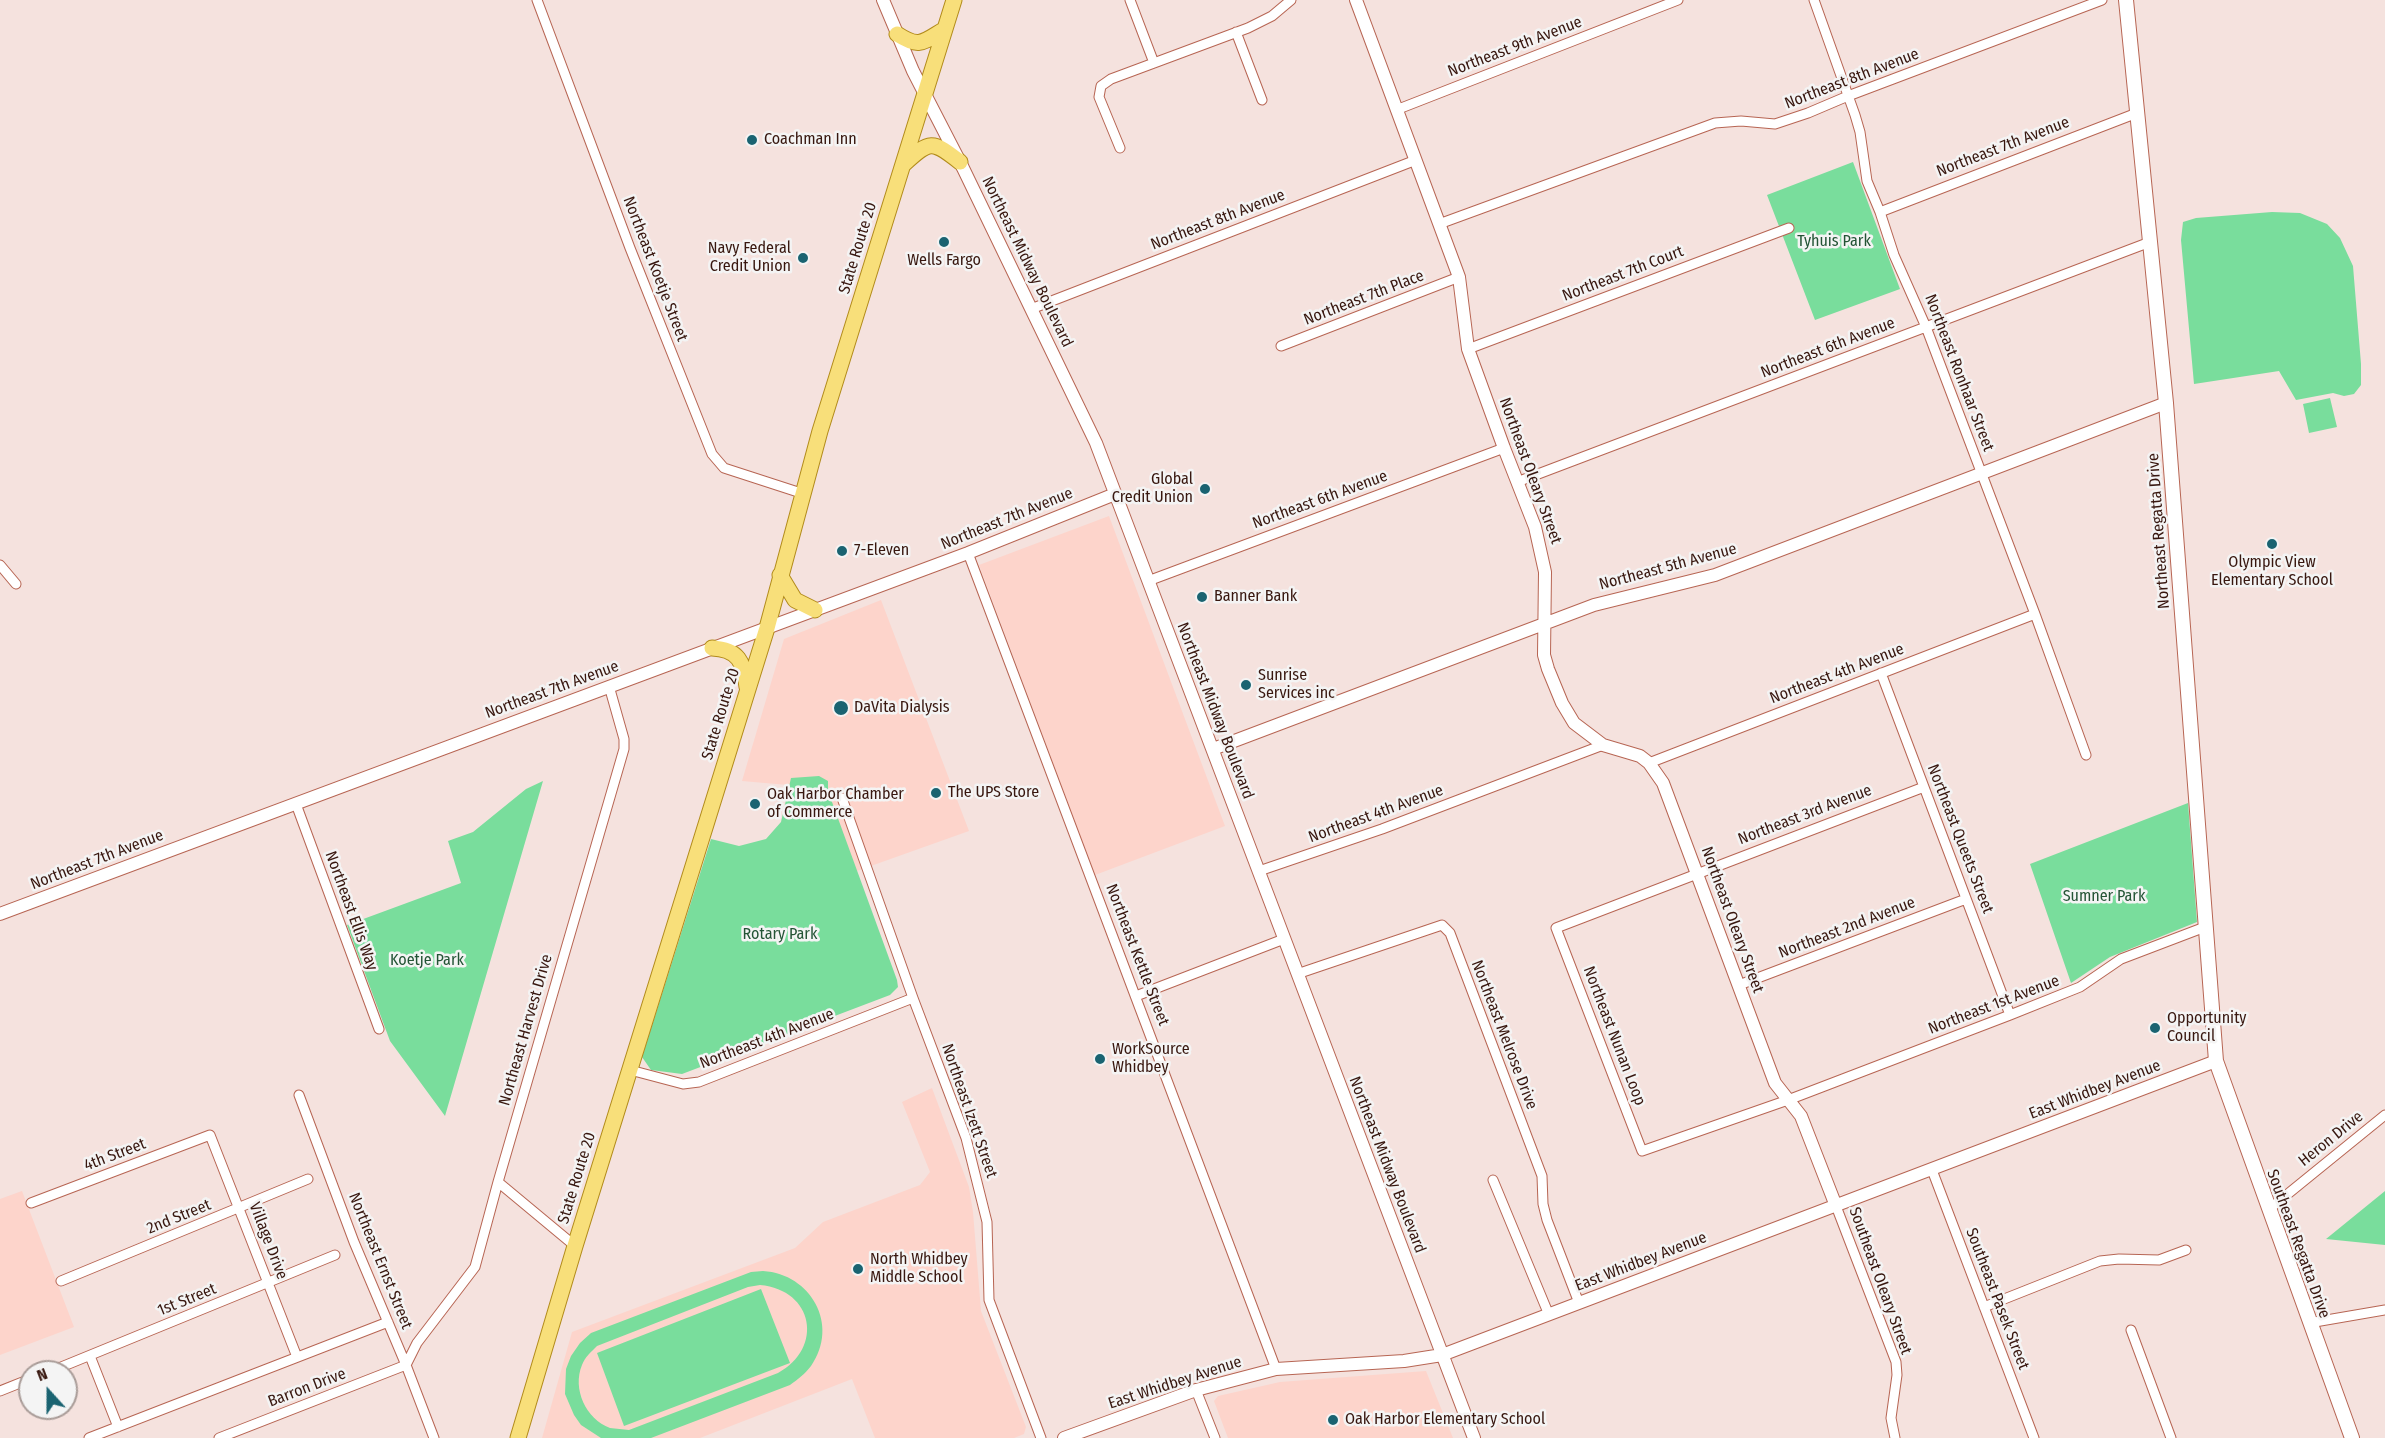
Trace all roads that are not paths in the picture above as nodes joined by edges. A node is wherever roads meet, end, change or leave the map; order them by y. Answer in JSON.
{"nodes":[{"id":1,"x":537,"y":0,"type":"edge"},
{"id":2,"x":883,"y":0,"type":"edge"},
{"id":3,"x":954,"y":0,"type":"edge"},
{"id":4,"x":1130,"y":0,"type":"edge"},
{"id":5,"x":1291,"y":0,"type":"edge"},
{"id":6,"x":1356,"y":0,"type":"edge"},
{"id":7,"x":1678,"y":0,"type":"edge"},
{"id":8,"x":1814,"y":0,"type":"edge"},
{"id":9,"x":2102,"y":0,"type":"edge"},
{"id":10,"x":2126,"y":0,"type":"edge"},
{"id":11,"x":945,"y":29,"type":"junction"},
{"id":12,"x":1236,"y":32,"type":"junction"},
{"id":13,"x":897,"y":34,"type":"junction"},
{"id":14,"x":1154,"y":63,"type":"junction"},
{"id":15,"x":924,"y":92,"type":"junction"},
{"id":16,"x":1848,"y":96,"type":"junction"},
{"id":17,"x":1262,"y":100,"type":"dead end"},
{"id":18,"x":1396,"y":110,"type":"junction"},
{"id":19,"x":2137,"y":113,"type":"junction"},
{"id":20,"x":1120,"y":148,"type":"dead end"},
{"id":21,"x":1416,"y":160,"type":"junction"},
{"id":22,"x":960,"y":162,"type":"junction"},
{"id":23,"x":902,"y":166,"type":"junction"},
{"id":24,"x":1880,"y":212,"type":"junction"},
{"id":25,"x":1438,"y":224,"type":"junction"},
{"id":26,"x":1789,"y":228,"type":"dead end"},
{"id":27,"x":2150,"y":242,"type":"junction"},
{"id":28,"x":1459,"y":277,"type":"junction"},
{"id":29,"x":1031,"y":309,"type":"junction"},
{"id":30,"x":1926,"y":327,"type":"junction"},
{"id":31,"x":1281,"y":346,"type":"dead end"},
{"id":32,"x":1468,"y":349,"type":"junction"},
{"id":33,"x":2166,"y":404,"type":"junction"},
{"id":34,"x":1504,"y":448,"type":"junction"},
{"id":35,"x":1982,"y":475,"type":"junction"},
{"id":36,"x":1517,"y":482,"type":"junction"},
{"id":37,"x":801,"y":494,"type":"junction"},
{"id":38,"x":1115,"y":494,"type":"junction"},
{"id":39,"x":968,"y":553,"type":"junction"},
{"id":40,"x":0,"y":565,"type":"edge"},
{"id":41,"x":780,"y":575,"type":"junction"},
{"id":42,"x":1148,"y":581,"type":"junction"},
{"id":43,"x":16,"y":584,"type":"dead end"},
{"id":44,"x":814,"y":610,"type":"junction"},
{"id":45,"x":2035,"y":614,"type":"junction"},
{"id":46,"x":1543,"y":623,"type":"junction"},
{"id":47,"x":767,"y":628,"type":"junction"},
{"id":48,"x":712,"y":648,"type":"junction"},
{"id":49,"x":1881,"y":673,"type":"junction"},
{"id":50,"x":609,"y":686,"type":"junction"},
{"id":51,"x":747,"y":690,"type":"junction"},
{"id":52,"x":1603,"y":745,"type":"junction"},
{"id":53,"x":1213,"y":750,"type":"junction"},
{"id":54,"x":2086,"y":755,"type":"dead end"},
{"id":55,"x":1649,"y":763,"type":"junction"},
{"id":56,"x":1924,"y":787,"type":"junction"},
{"id":57,"x":842,"y":798,"type":"dead end"},
{"id":58,"x":296,"y":804,"type":"junction"},
{"id":59,"x":1259,"y":871,"type":"junction"},
{"id":60,"x":1696,"y":872,"type":"junction"},
{"id":61,"x":1966,"y":899,"type":"junction"},
{"id":62,"x":0,"y":914,"type":"edge"},
{"id":63,"x":2205,"y":927,"type":"junction"},
{"id":64,"x":1284,"y":939,"type":"junction"},
{"id":65,"x":1297,"y":974,"type":"junction"},
{"id":66,"x":1739,"y":986,"type":"junction"},
{"id":67,"x":1136,"y":996,"type":"junction"},
{"id":68,"x":913,"y":998,"type":"junction"},
{"id":69,"x":2010,"y":1015,"type":"junction"},
{"id":70,"x":379,"y":1029,"type":"dead end"},
{"id":71,"x":2216,"y":1061,"type":"junction"},
{"id":72,"x":630,"y":1070,"type":"junction"},
{"id":73,"x":299,"y":1095,"type":"dead end"},
{"id":74,"x":1788,"y":1100,"type":"junction"},
{"id":75,"x":2385,"y":1115,"type":"edge"},
{"id":76,"x":210,"y":1135,"type":"joint"},
{"id":77,"x":1932,"y":1170,"type":"junction"},
{"id":78,"x":308,"y":1179,"type":"dead end"},
{"id":79,"x":1493,"y":1180,"type":"dead end"},
{"id":80,"x":498,"y":1182,"type":"junction"},
{"id":81,"x":31,"y":1203,"type":"dead end"},
{"id":82,"x":1836,"y":1206,"type":"junction"},
{"id":83,"x":239,"y":1209,"type":"junction"},
{"id":84,"x":2268,"y":1210,"type":"junction"},
{"id":85,"x":575,"y":1246,"type":"junction"},
{"id":86,"x":2186,"y":1250,"type":"dead end"},
{"id":87,"x":336,"y":1255,"type":"dead end"},
{"id":88,"x":61,"y":1281,"type":"dead end"},
{"id":89,"x":268,"y":1284,"type":"junction"},
{"id":90,"x":1579,"y":1303,"type":"junction"},
{"id":91,"x":1984,"y":1307,"type":"junction"},
{"id":92,"x":2385,"y":1310,"type":"edge"},
{"id":93,"x":1549,"y":1315,"type":"junction"},
{"id":94,"x":388,"y":1322,"type":"junction"},
{"id":95,"x":2309,"y":1323,"type":"junction"},
{"id":96,"x":2131,"y":1330,"type":"dead end"},
{"id":97,"x":1442,"y":1355,"type":"junction"},
{"id":98,"x":90,"y":1356,"type":"junction"},
{"id":99,"x":297,"y":1357,"type":"junction"},
{"id":100,"x":78,"y":1361,"type":"edge"},
{"id":101,"x":406,"y":1365,"type":"junction"},
{"id":102,"x":1276,"y":1369,"type":"junction"},
{"id":103,"x":18,"y":1384,"type":"edge"},
{"id":104,"x":1196,"y":1390,"type":"junction"},
{"id":105,"x":0,"y":1391,"type":"edge"},
{"id":106,"x":118,"y":1427,"type":"junction"},
{"id":107,"x":89,"y":1438,"type":"edge"},
{"id":108,"x":219,"y":1438,"type":"edge"},
{"id":109,"x":434,"y":1438,"type":"edge"},
{"id":110,"x":518,"y":1438,"type":"edge"},
{"id":111,"x":1041,"y":1438,"type":"edge"},
{"id":112,"x":1064,"y":1438,"type":"edge"},
{"id":113,"x":1215,"y":1438,"type":"edge"},
{"id":114,"x":1474,"y":1438,"type":"edge"},
{"id":115,"x":1895,"y":1438,"type":"edge"},
{"id":116,"x":2034,"y":1438,"type":"edge"},
{"id":117,"x":2171,"y":1438,"type":"edge"},
{"id":118,"x":2352,"y":1438,"type":"edge"}],
"edges":[{"from":1,"to":37,"type":"street","name":"Northeast Koetje Street"},
{"from":2,"to":13,"type":"street","name":"Northeast Midway Boulevard"},
{"from":3,"to":11,"type":"main road","name":"State Route 20"},
{"from":4,"to":14,"type":"street"},
{"from":5,"to":12,"type":"street"},
{"from":6,"to":18,"type":"street","name":"Northeast Oleary Street"},
{"from":7,"to":18,"type":"street","name":"Northeast 9th Avenue"},
{"from":8,"to":16,"type":"street","name":"Northeast Ronhaar Street"},
{"from":9,"to":16,"type":"street","name":"Northeast 8th Avenue"},
{"from":10,"to":19,"type":"main road","name":"Northeast Regatta Drive"},
{"from":11,"to":13,"type":"main road"},
{"from":11,"to":15,"type":"main road","name":"State Route 20"},
{"from":12,"to":14,"type":"street"},
{"from":12,"to":17,"type":"street"},
{"from":13,"to":15,"type":"street","name":"Northeast Midway Boulevard"},
{"from":14,"to":20,"type":"street"},
{"from":15,"to":22,"type":"street","name":"Northeast Midway Boulevard"},
{"from":15,"to":23,"type":"main road","name":"State Route 20"},
{"from":16,"to":24,"type":"street","name":"Northeast Ronhaar Street"},
{"from":16,"to":25,"type":"street","name":"Northeast 8th Avenue"},
{"from":18,"to":21,"type":"street","name":"Northeast Oleary Street"},
{"from":19,"to":24,"type":"street","name":"Northeast 7th Avenue"},
{"from":19,"to":27,"type":"main road","name":"Northeast Regatta Drive"},
{"from":21,"to":25,"type":"street","name":"Northeast Oleary Street"},
{"from":21,"to":29,"type":"street","name":"Northeast 8th Avenue"},
{"from":22,"to":23,"type":"main road"},
{"from":22,"to":29,"type":"street","name":"Northeast Midway Boulevard"},
{"from":23,"to":37,"type":"main road","name":"State Route 20"},
{"from":24,"to":30,"type":"street","name":"Northeast Ronhaar Street"},
{"from":25,"to":28,"type":"street","name":"Northeast Oleary Street"},
{"from":26,"to":32,"type":"street","name":"Northeast 7th Court"},
{"from":27,"to":30,"type":"street","name":"Northeast 6th Avenue"},
{"from":27,"to":33,"type":"main road","name":"Northeast Regatta Drive"},
{"from":28,"to":31,"type":"street","name":"Northeast 7th Place"},
{"from":28,"to":32,"type":"street","name":"Northeast Oleary Street"},
{"from":29,"to":38,"type":"street","name":"Northeast Midway Boulevard"},
{"from":30,"to":35,"type":"street","name":"Northeast Ronhaar Street"},
{"from":30,"to":36,"type":"street","name":"Northeast 6th Avenue"},
{"from":32,"to":34,"type":"street","name":"Northeast Oleary Street"},
{"from":33,"to":35,"type":"street","name":"Northeast 5th Avenue"},
{"from":33,"to":63,"type":"main road","name":"Northeast Regatta Drive"},
{"from":34,"to":36,"type":"street","name":"Northeast Oleary Street"},
{"from":34,"to":42,"type":"street","name":"Northeast 6th Avenue"},
{"from":35,"to":45,"type":"street","name":"Northeast Ronhaar Street"},
{"from":35,"to":46,"type":"street","name":"Northeast 5th Avenue"},
{"from":36,"to":46,"type":"street","name":"Northeast Oleary Street"},
{"from":37,"to":41,"type":"main road","name":"State Route 20"},
{"from":38,"to":39,"type":"street","name":"Northeast 7th Avenue"},
{"from":38,"to":42,"type":"street","name":"Northeast Midway Boulevard"},
{"from":39,"to":44,"type":"street","name":"Northeast 7th Avenue"},
{"from":39,"to":67,"type":"street","name":"Northeast Kettle Street"},
{"from":40,"to":43,"type":"street"},
{"from":41,"to":44,"type":"main road"},
{"from":41,"to":47,"type":"main road","name":"State Route 20"},
{"from":42,"to":53,"type":"street","name":"Northeast Midway Boulevard"},
{"from":44,"to":47,"type":"street","name":"Northeast 7th Avenue"},
{"from":45,"to":49,"type":"street","name":"Northeast 4th Avenue"},
{"from":45,"to":54,"type":"street","name":"Northeast Ronhaar Street"},
{"from":46,"to":52,"type":"street","name":"Northeast Oleary Street"},
{"from":46,"to":53,"type":"street","name":"Northeast 5th Avenue"},
{"from":47,"to":48,"type":"street","name":"Northeast 7th Avenue"},
{"from":47,"to":51,"type":"main road","name":"State Route 20"},
{"from":48,"to":50,"type":"street","name":"Northeast 7th Avenue"},
{"from":48,"to":51,"type":"main road"},
{"from":49,"to":55,"type":"street","name":"Northeast 4th Avenue"},
{"from":49,"to":56,"type":"street","name":"Northeast Queets Street"},
{"from":50,"to":58,"type":"street","name":"Northeast 7th Avenue"},
{"from":50,"to":80,"type":"street","name":"Northeast Harvest Drive"},
{"from":51,"to":72,"type":"main road","name":"State Route 20"},
{"from":52,"to":55,"type":"street","name":"Northeast Oleary Street"},
{"from":52,"to":59,"type":"street","name":"Northeast 4th Avenue"},
{"from":53,"to":59,"type":"street","name":"Northeast Midway Boulevard"},
{"from":55,"to":60,"type":"street","name":"Northeast Oleary Street"},
{"from":56,"to":60,"type":"street","name":"Northeast 3rd Avenue"},
{"from":56,"to":61,"type":"street","name":"Northeast Queets Street"},
{"from":57,"to":68,"type":"street","name":"Northeast Izett Street"},
{"from":58,"to":62,"type":"street","name":"Northeast 7th Avenue"},
{"from":58,"to":70,"type":"street","name":"Northeast Ellis Way"},
{"from":59,"to":64,"type":"street","name":"Northeast Midway Boulevard"},
{"from":60,"to":66,"type":"street","name":"Northeast Oleary Street"},
{"from":60,"to":74,"type":"street","name":"Northeast Nunan Loop"},
{"from":61,"to":66,"type":"street","name":"Northeast 2nd Avenue"},
{"from":61,"to":69,"type":"street","name":"Northeast Queets Street"},
{"from":63,"to":69,"type":"street","name":"Northeast 1st Avenue"},
{"from":63,"to":71,"type":"main road","name":"Northeast Regatta Drive"},
{"from":64,"to":65,"type":"street","name":"Northeast Midway Boulevard"},
{"from":64,"to":67,"type":"street"},
{"from":65,"to":90,"type":"street","name":"Northeast Melrose Drive"},
{"from":65,"to":97,"type":"street","name":"Northeast Midway Boulevard"},
{"from":66,"to":74,"type":"street","name":"Northeast Oleary Street"},
{"from":67,"to":102,"type":"street","name":"Northeast Kettle Street"},
{"from":68,"to":72,"type":"street","name":"Northeast 4th Avenue"},
{"from":68,"to":111,"type":"street","name":"Northeast Izett Street"},
{"from":69,"to":74,"type":"street","name":"Northeast 1st Avenue"},
{"from":71,"to":77,"type":"street","name":"East Whidbey Avenue"},
{"from":71,"to":84,"type":"main road","name":"Southeast Regatta Drive"},
{"from":72,"to":85,"type":"main road","name":"State Route 20"},
{"from":73,"to":94,"type":"street","name":"Northeast Ernst Street"},
{"from":74,"to":82,"type":"street","name":"Northeast Oleary Street"},
{"from":75,"to":84,"type":"street","name":"Heron Drive"},
{"from":76,"to":81,"type":"street","name":"4th Street"},
{"from":76,"to":83,"type":"street","name":"Village Drive"},
{"from":77,"to":82,"type":"street","name":"East Whidbey Avenue"},
{"from":77,"to":91,"type":"street","name":"Southeast Pasek Street"},
{"from":78,"to":83,"type":"street","name":"2nd Street"},
{"from":79,"to":93,"type":"street"},
{"from":80,"to":85,"type":"street"},
{"from":80,"to":101,"type":"street","name":"Northeast Harvest Drive"},
{"from":82,"to":90,"type":"street","name":"East Whidbey Avenue"},
{"from":82,"to":115,"type":"street","name":"Southeast Oleary Street"},
{"from":83,"to":88,"type":"street","name":"2nd Street"},
{"from":83,"to":89,"type":"street","name":"Village Drive"},
{"from":84,"to":95,"type":"main road","name":"Southeast Regatta Drive"},
{"from":85,"to":110,"type":"main road","name":"State Route 20"},
{"from":86,"to":91,"type":"street"},
{"from":87,"to":89,"type":"street","name":"1st Street"},
{"from":89,"to":98,"type":"street","name":"1st Street"},
{"from":89,"to":99,"type":"street","name":"Village Drive"},
{"from":90,"to":93,"type":"street","name":"East Whidbey Avenue"},
{"from":91,"to":116,"type":"street","name":"Southeast Pasek Street"},
{"from":92,"to":95,"type":"street"},
{"from":93,"to":97,"type":"street","name":"East Whidbey Avenue"},
{"from":94,"to":99,"type":"street"},
{"from":94,"to":101,"type":"street","name":"Northeast Ernst Street"},
{"from":95,"to":118,"type":"main road","name":"Southeast Regatta Drive"},
{"from":96,"to":117,"type":"street"},
{"from":97,"to":102,"type":"street","name":"East Whidbey Avenue"},
{"from":97,"to":114,"type":"street","name":"Northeast Midway Boulevard"},
{"from":98,"to":100,"type":"street","name":"1st Street"},
{"from":98,"to":106,"type":"street"},
{"from":99,"to":106,"type":"street"},
{"from":101,"to":108,"type":"street","name":"Barron Drive"},
{"from":101,"to":109,"type":"street","name":"Northeast Ernst Street"},
{"from":102,"to":104,"type":"street","name":"East Whidbey Avenue"},
{"from":103,"to":105,"type":"street"},
{"from":104,"to":112,"type":"street","name":"East Whidbey Avenue"},
{"from":104,"to":113,"type":"street"},
{"from":106,"to":107,"type":"street"}]}
